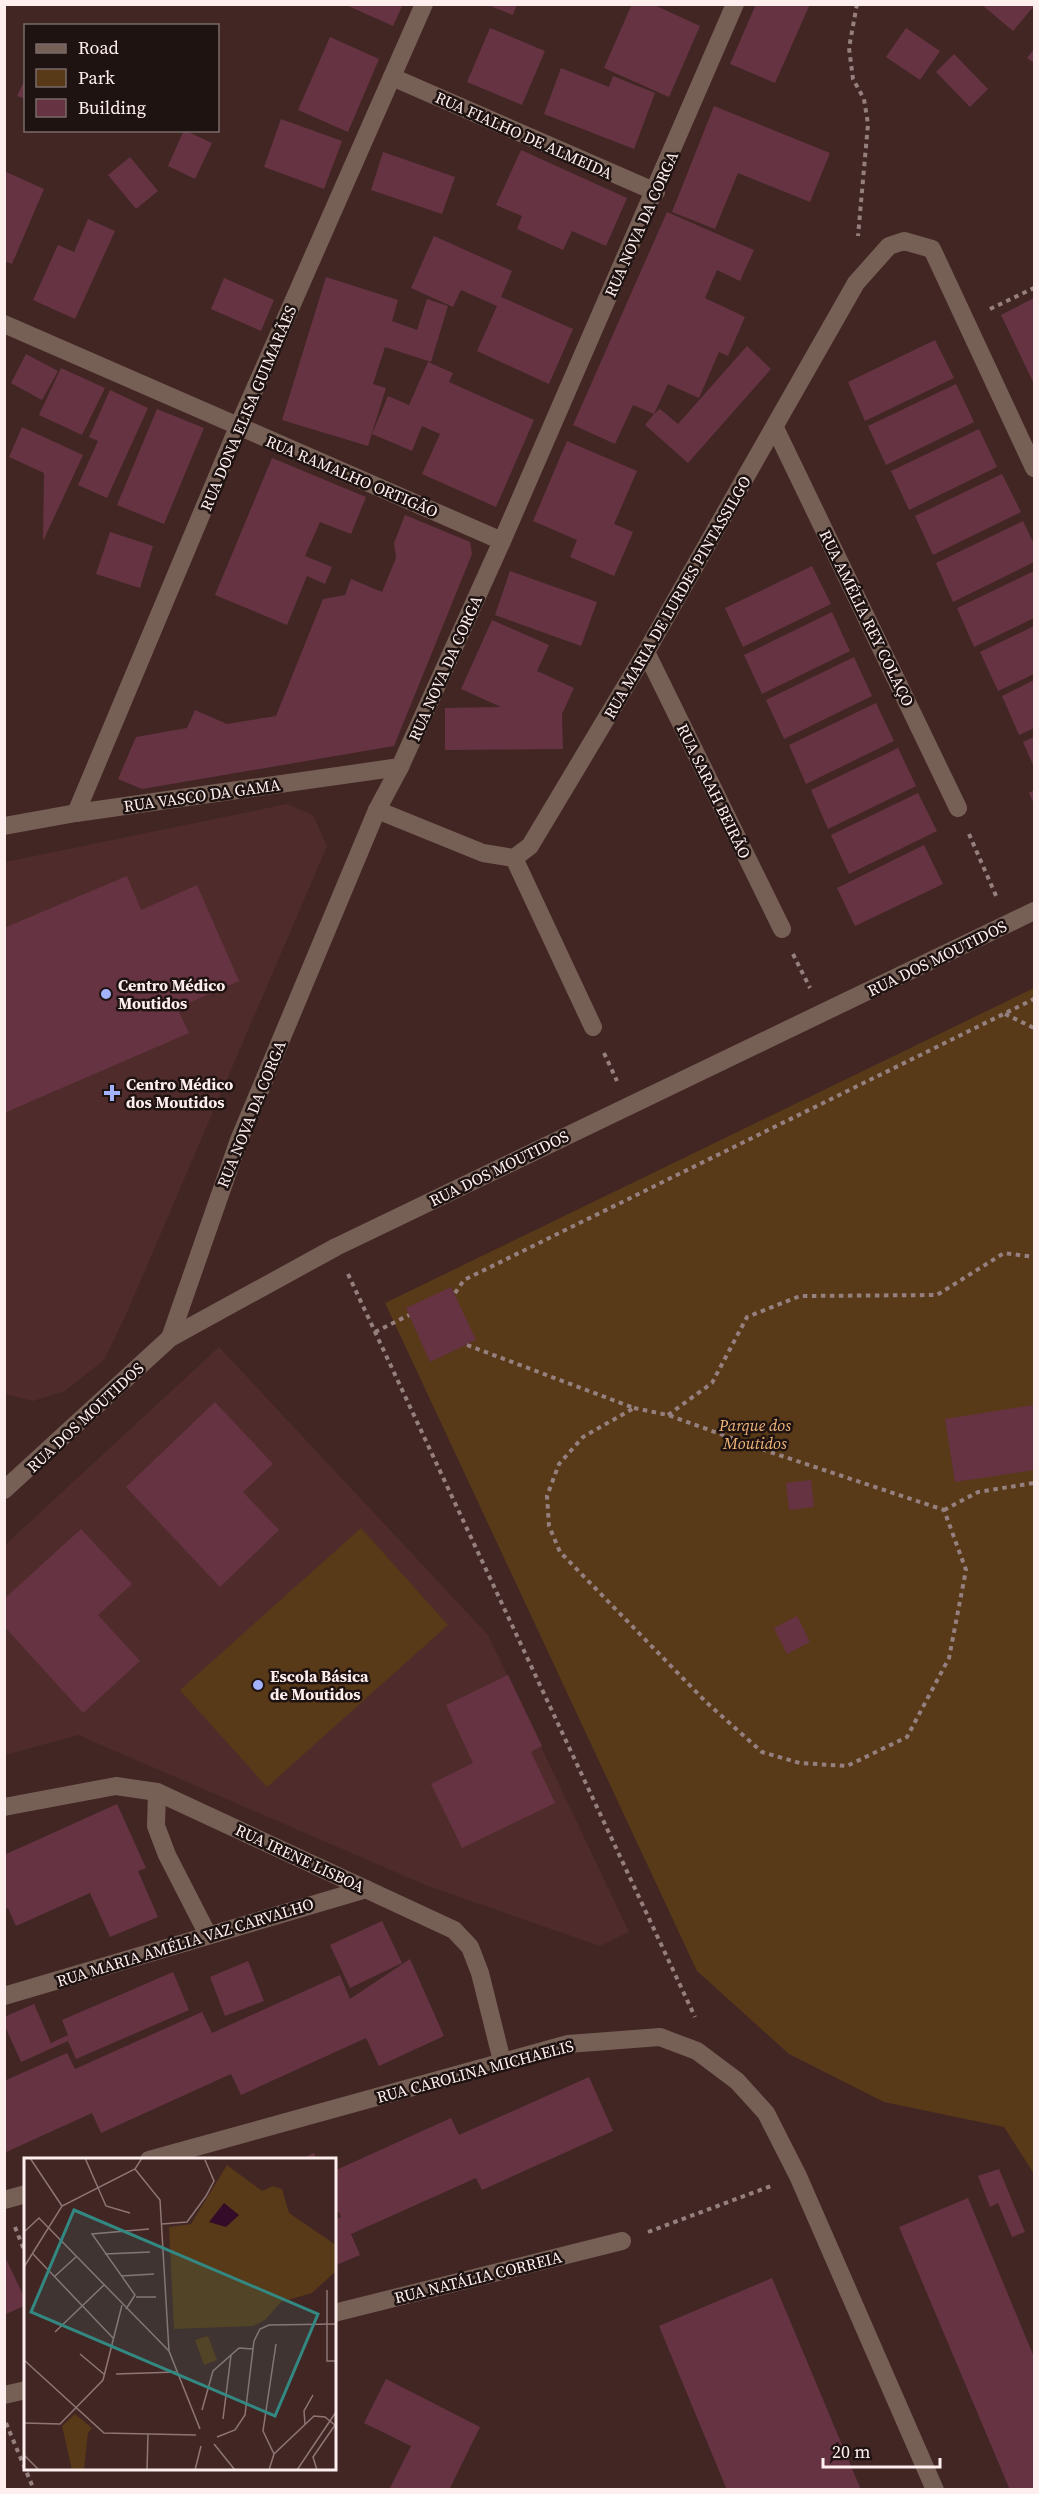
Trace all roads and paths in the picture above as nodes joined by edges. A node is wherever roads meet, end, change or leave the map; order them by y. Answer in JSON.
{"nodes":[{"id":1,"x":424,"y":4,"type":"edge"},
{"id":2,"x":735,"y":4,"type":"edge"},
{"id":3,"x":857,"y":4,"type":"edge"},
{"id":4,"x":392,"y":77,"type":"junction"},
{"id":5,"x":656,"y":192,"type":"junction"},
{"id":6,"x":856,"y":283,"type":"junction"},
{"id":7,"x":1035,"y":288,"type":"edge"},
{"id":8,"x":965,"y":321,"type":"junction"},
{"id":9,"x":4,"y":324,"type":"edge"},
{"id":10,"x":238,"y":427,"type":"junction"},
{"id":11,"x":775,"y":428,"type":"junction"},
{"id":12,"x":1035,"y":468,"type":"edge"},
{"id":13,"x":502,"y":541,"type":"junction"},
{"id":14,"x":646,"y":652,"type":"junction"},
{"id":15,"x":400,"y":766,"type":"junction"},
{"id":16,"x":958,"y":808,"type":"joint"},
{"id":17,"x":377,"y":810,"type":"junction"},
{"id":18,"x":76,"y":813,"type":"junction"},
{"id":19,"x":4,"y":826,"type":"edge"},
{"id":20,"x":514,"y":858,"type":"junction"},
{"id":21,"x":1035,"y":911,"type":"edge"},
{"id":22,"x":1008,"y":924,"type":"junction"},
{"id":23,"x":782,"y":929,"type":"joint"},
{"id":24,"x":1035,"y":999,"type":"edge"},
{"id":25,"x":822,"y":1013,"type":"junction"},
{"id":26,"x":1004,"y":1014,"type":"junction"},
{"id":27,"x":593,"y":1028,"type":"joint"},
{"id":28,"x":1035,"y":1028,"type":"edge"},
{"id":29,"x":629,"y":1106,"type":"junction"},
{"id":30,"x":336,"y":1246,"type":"junction"},
{"id":31,"x":1035,"y":1257,"type":"edge"},
{"id":32,"x":455,"y":1293,"type":"dead end"},
{"id":33,"x":409,"y":1315,"type":"dead end"},
{"id":34,"x":375,"y":1332,"type":"junction"},
{"id":35,"x":170,"y":1338,"type":"junction"},
{"id":36,"x":468,"y":1345,"type":"dead end"},
{"id":37,"x":634,"y":1408,"type":"junction"},
{"id":38,"x":668,"y":1414,"type":"junction"},
{"id":39,"x":8,"y":1479,"type":"edge"},
{"id":40,"x":1035,"y":1483,"type":"edge"},
{"id":41,"x":944,"y":1510,"type":"junction"},
{"id":42,"x":157,"y":1792,"type":"junction"},
{"id":43,"x":4,"y":1807,"type":"edge"},
{"id":44,"x":366,"y":1888,"type":"junction"},
{"id":45,"x":208,"y":1935,"type":"junction"},
{"id":46,"x":4,"y":1996,"type":"edge"},
{"id":47,"x":698,"y":2024,"type":"dead end"},
{"id":48,"x":502,"y":2061,"type":"junction"},
{"id":49,"x":156,"y":2158,"type":"edge"},
{"id":50,"x":798,"y":2176,"type":"junction"},
{"id":51,"x":24,"y":2195,"type":"edge"},
{"id":52,"x":4,"y":2200,"type":"edge"},
{"id":53,"x":622,"y":2241,"type":"joint"},
{"id":54,"x":336,"y":2312,"type":"edge"},
{"id":55,"x":24,"y":2391,"type":"edge"},
{"id":56,"x":4,"y":2396,"type":"edge"},
{"id":57,"x":4,"y":2420,"type":"edge"},
{"id":58,"x":24,"y":2467,"type":"edge"},
{"id":59,"x":25,"y":2470,"type":"edge"},
{"id":60,"x":34,"y":2490,"type":"edge"},
{"id":61,"x":935,"y":2490,"type":"edge"}],
"edges":[{"from":1,"to":4,"type":"street","name":"RUA DONA ELISA GUIMARÃES"},
{"from":2,"to":5,"type":"street","name":"RUA NOVA DA CORGA"},
{"from":3,"to":6,"type":"path"},
{"from":4,"to":5,"type":"street","name":"RUA FIALHO DE ALMEIDA"},
{"from":4,"to":10,"type":"street","name":"RUA DONA ELISA GUIMARÃES"},
{"from":5,"to":13,"type":"street","name":"RUA NOVA DA CORGA"},
{"from":6,"to":8,"type":"street","name":"RUA MARIA DE LURDES PINTASSILGO"},
{"from":6,"to":11,"type":"street","name":"RUA MARIA DE LURDES PINTASSILGO"},
{"from":7,"to":8,"type":"path"},
{"from":8,"to":12,"type":"street"},
{"from":9,"to":10,"type":"street","name":"RUA RAMALHO ORTIGÃO"},
{"from":10,"to":13,"type":"street","name":"RUA RAMALHO ORTIGÃO"},
{"from":10,"to":18,"type":"street","name":"RUA DONA ELISA GUIMARÃES"},
{"from":11,"to":14,"type":"street","name":"RUA MARIA DE LURDES PINTASSILGO"},
{"from":11,"to":16,"type":"street","name":"RUA AMÉLIA REY COLAÇO"},
{"from":13,"to":15,"type":"street","name":"RUA NOVA DA CORGA"},
{"from":14,"to":20,"type":"street","name":"RUA MARIA DE LURDES PINTASSILGO"},
{"from":14,"to":23,"type":"street","name":"RUA SARAH BEIRÃO"},
{"from":15,"to":17,"type":"street","name":"RUA NOVA DA CORGA"},
{"from":15,"to":18,"type":"street","name":"RUA VASCO DA GAMA"},
{"from":16,"to":22,"type":"path"},
{"from":17,"to":20,"type":"street"},
{"from":17,"to":35,"type":"street","name":"RUA NOVA DA CORGA"},
{"from":18,"to":19,"type":"street","name":"RUA VASCO DA GAMA"},
{"from":20,"to":27,"type":"street"},
{"from":21,"to":22,"type":"street","name":"RUA DOS MOUTIDOS"},
{"from":22,"to":25,"type":"street","name":"RUA DOS MOUTIDOS"},
{"from":23,"to":25,"type":"path"},
{"from":24,"to":26,"type":"path"},
{"from":25,"to":29,"type":"street","name":"RUA DOS MOUTIDOS"},
{"from":26,"to":28,"type":"path"},
{"from":26,"to":32,"type":"path"},
{"from":27,"to":29,"type":"path"},
{"from":29,"to":30,"type":"street","name":"RUA DOS MOUTIDOS"},
{"from":30,"to":34,"type":"path"},
{"from":30,"to":35,"type":"street","name":"RUA DOS MOUTIDOS"},
{"from":31,"to":38,"type":"path"},
{"from":33,"to":34,"type":"path"},
{"from":34,"to":47,"type":"path"},
{"from":35,"to":39,"type":"street","name":"RUA DOS MOUTIDOS"},
{"from":36,"to":37,"type":"path"},
{"from":37,"to":38,"type":"path"},
{"from":37,"to":41,"type":"path"},
{"from":38,"to":41,"type":"path"},
{"from":40,"to":41,"type":"path"},
{"from":42,"to":43,"type":"street","name":"RUA IRENE LISBOA"},
{"from":42,"to":44,"type":"street","name":"RUA IRENE LISBOA"},
{"from":42,"to":45,"type":"street"},
{"from":44,"to":45,"type":"street","name":"RUA MARIA AMÉLIA VAZ CARVALHO"},
{"from":44,"to":48,"type":"street","name":"RUA IRENE LISBOA"},
{"from":45,"to":46,"type":"street","name":"RUA MARIA AMÉLIA VAZ CARVALHO"},
{"from":48,"to":49,"type":"street","name":"RUA CAROLINA MICHAELIS"},
{"from":48,"to":50,"type":"street","name":"RUA CAROLINA MICHAELIS"},
{"from":50,"to":53,"type":"path"},
{"from":50,"to":61,"type":"street","name":"RUA CAROLINA MICHAELIS"},
{"from":51,"to":52,"type":"street"},
{"from":53,"to":54,"type":"street","name":"RUA NATÁLIA CORREIA"},
{"from":55,"to":56,"type":"street"},
{"from":57,"to":58,"type":"path"},
{"from":59,"to":60,"type":"path"}]}
